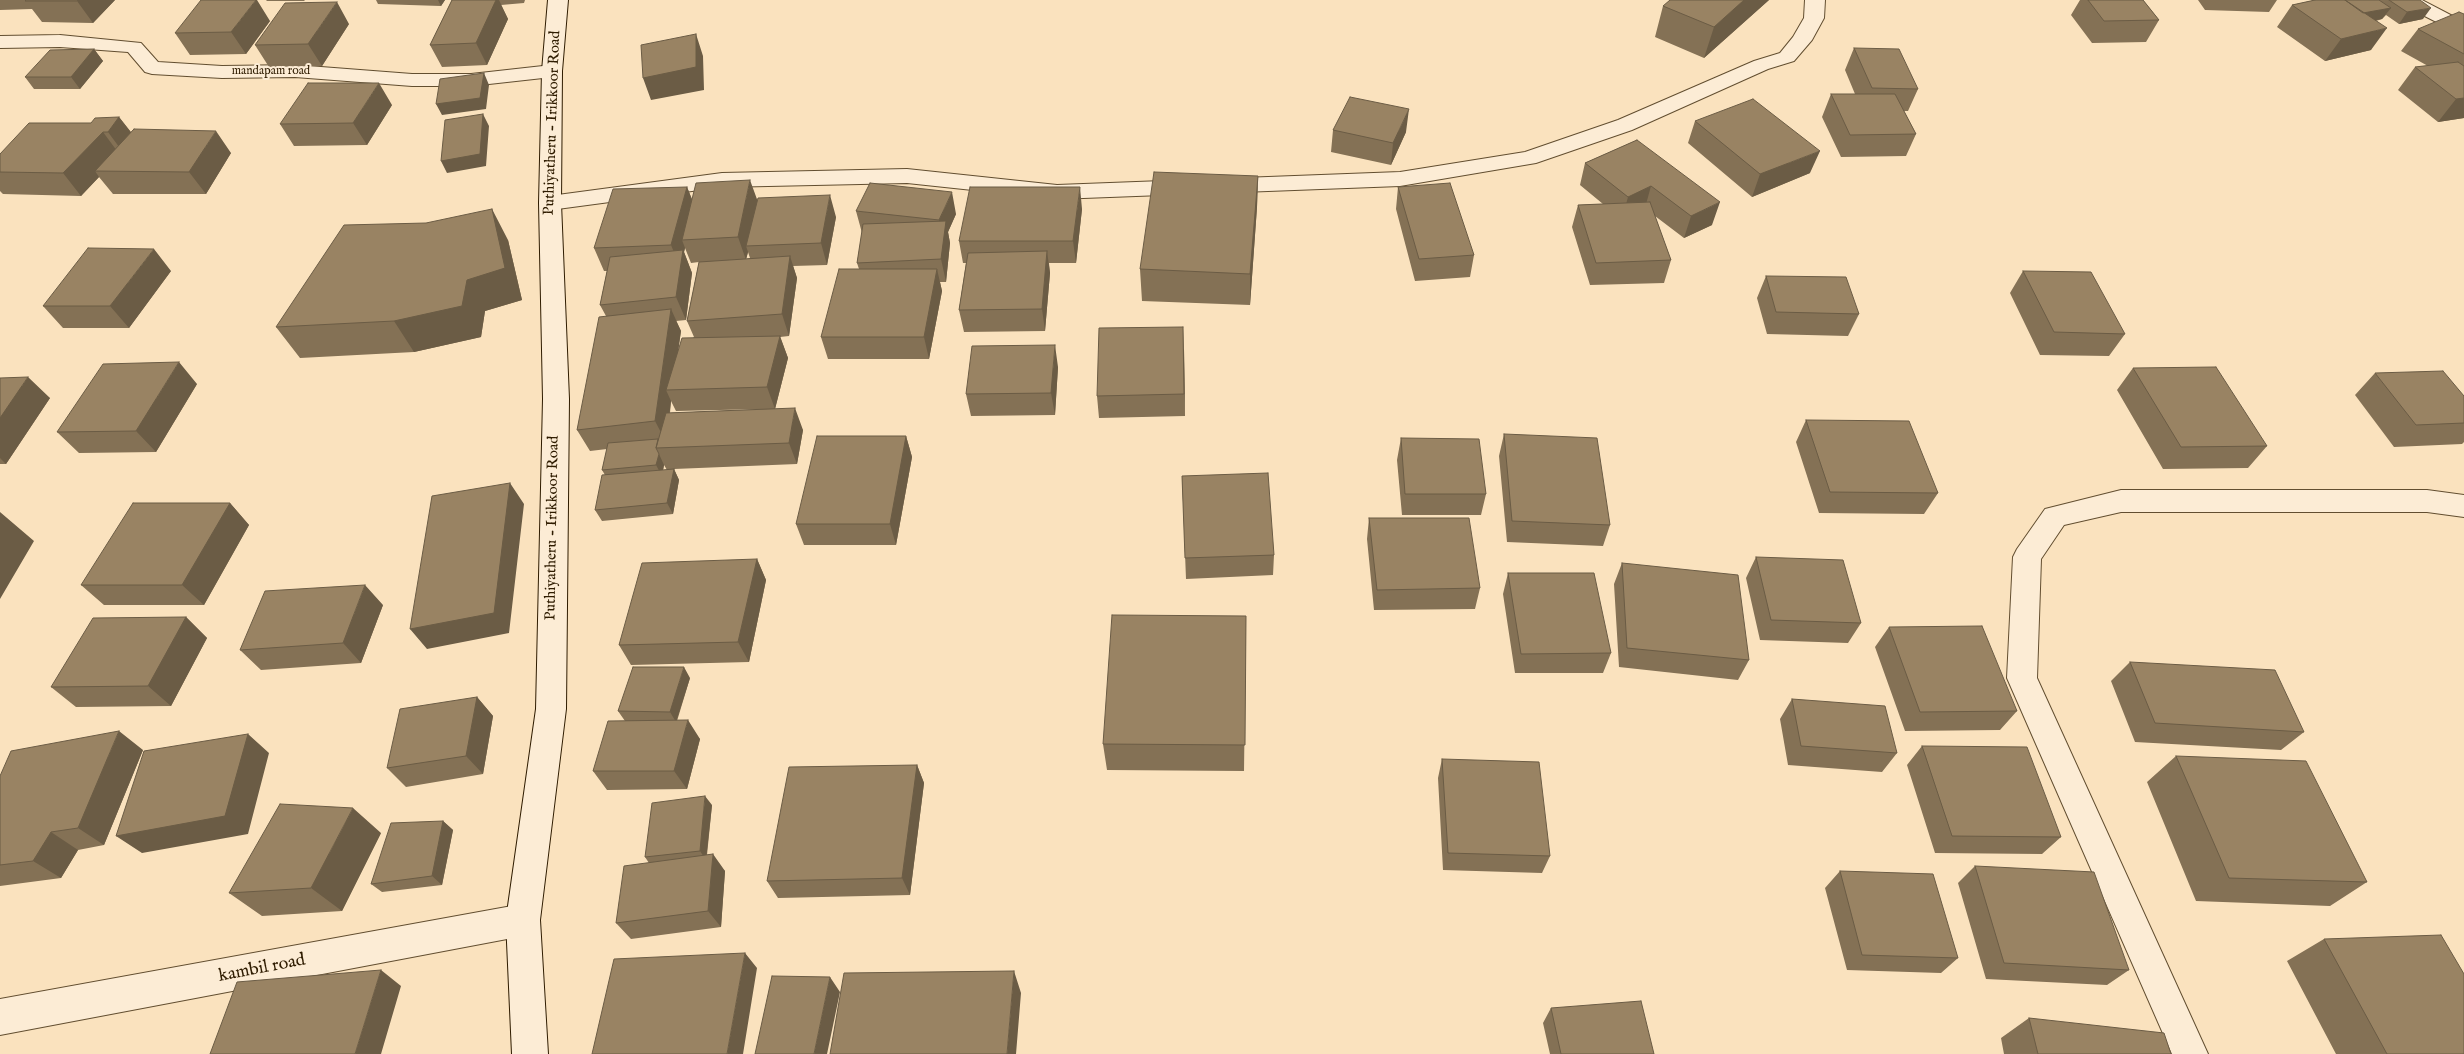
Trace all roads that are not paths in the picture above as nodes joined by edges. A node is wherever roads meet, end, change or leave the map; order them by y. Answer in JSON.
{"nodes":[{"id":1,"x":558,"y":0,"type":"edge"},
{"id":2,"x":1815,"y":0,"type":"edge"},
{"id":3,"x":2408,"y":0,"type":"edge"},
{"id":4,"x":2464,"y":30,"type":"edge"},
{"id":5,"x":0,"y":42,"type":"edge"},
{"id":6,"x":552,"y":71,"type":"junction"},
{"id":7,"x":550,"y":203,"type":"junction"},
{"id":8,"x":2464,"y":506,"type":"edge"},
{"id":9,"x":523,"y":920,"type":"junction"},
{"id":10,"x":0,"y":1017,"type":"edge"},
{"id":11,"x":530,"y":1054,"type":"edge"},
{"id":12,"x":2190,"y":1054,"type":"edge"}],
"edges":[{"from":1,"to":6,"type":"street","name":"Puthiyatheru - Irikkoor Road"},
{"from":2,"to":7,"type":"street"},
{"from":3,"to":4,"type":"street"},
{"from":5,"to":6,"type":"street","name":"mandapam road"},
{"from":6,"to":7,"type":"street","name":"Puthiyatheru - Irikkoor Road"},
{"from":7,"to":9,"type":"street","name":"Puthiyatheru - Irikkoor Road"},
{"from":8,"to":12,"type":"street"},
{"from":9,"to":10,"type":"street","name":"kambil road"},
{"from":9,"to":11,"type":"street","name":"Puthiyatheru - Irikkoor Road"}]}
